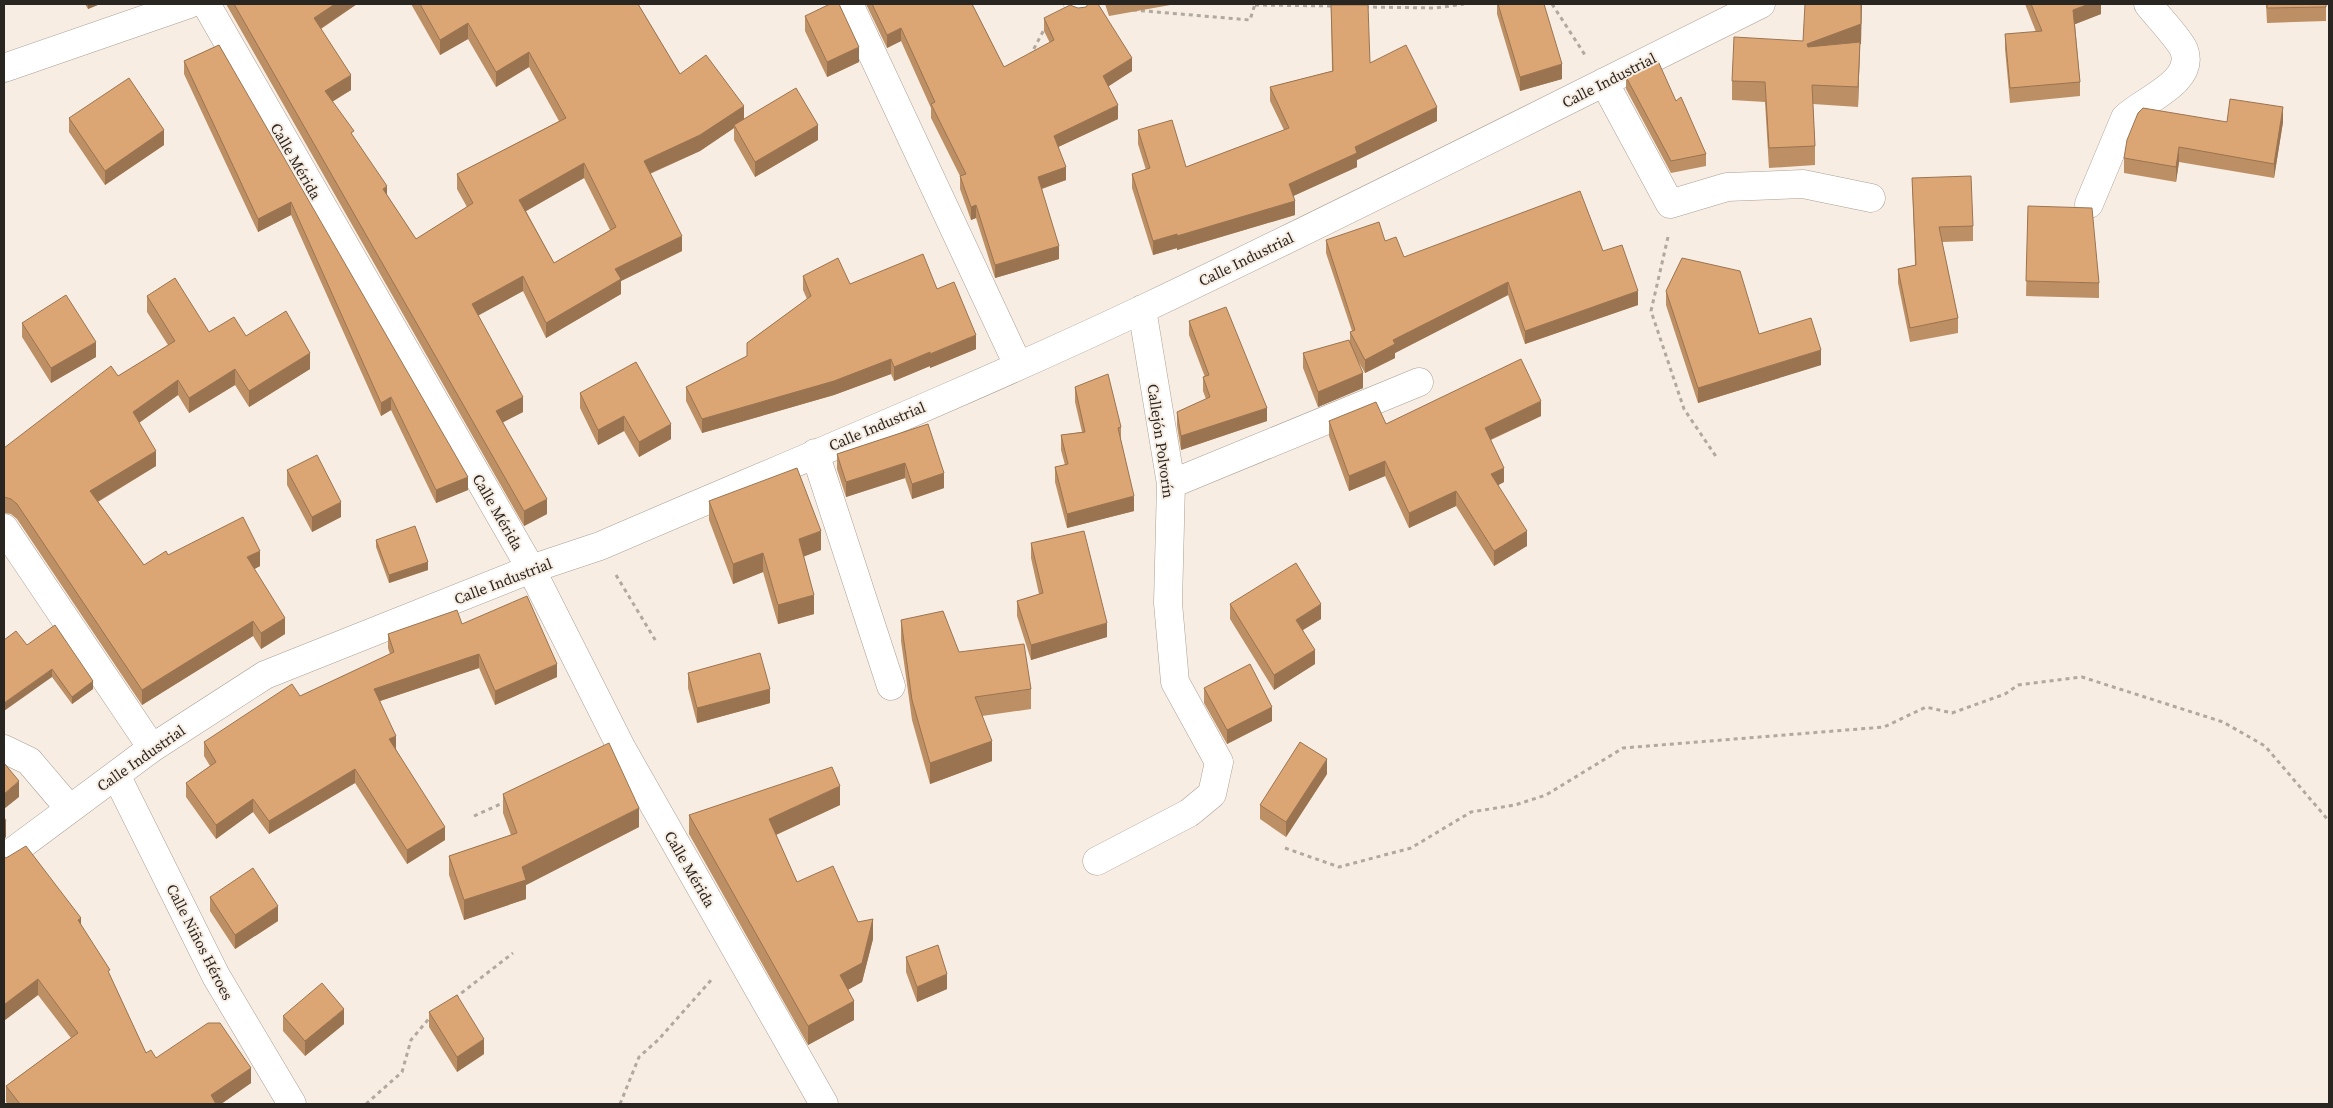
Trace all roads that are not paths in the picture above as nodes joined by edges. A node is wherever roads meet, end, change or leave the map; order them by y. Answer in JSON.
{"nodes":[{"id":1,"x":189,"y":4,"type":"edge"},
{"id":2,"x":206,"y":4,"type":"edge"},
{"id":3,"x":849,"y":4,"type":"edge"},
{"id":4,"x":1761,"y":4,"type":"edge"},
{"id":5,"x":2148,"y":4,"type":"edge"},
{"id":6,"x":4,"y":68,"type":"edge"},
{"id":7,"x":1604,"y":82,"type":"junction"},
{"id":8,"x":1871,"y":198,"type":"dead end"},
{"id":9,"x":2089,"y":204,"type":"dead end"},
{"id":10,"x":1142,"y":309,"type":"junction"},
{"id":11,"x":1018,"y":365,"type":"junction"},
{"id":12,"x":1418,"y":382,"type":"dead end"},
{"id":13,"x":815,"y":453,"type":"junction"},
{"id":14,"x":1171,"y":484,"type":"junction"},
{"id":15,"x":4,"y":528,"type":"edge"},
{"id":16,"x":531,"y":569,"type":"junction"},
{"id":17,"x":891,"y":686,"type":"dead end"},
{"id":18,"x":4,"y":748,"type":"edge"},
{"id":19,"x":152,"y":748,"type":"junction"},
{"id":20,"x":116,"y":776,"type":"junction"},
{"id":21,"x":69,"y":808,"type":"junction"},
{"id":22,"x":4,"y":858,"type":"edge"},
{"id":23,"x":1097,"y":861,"type":"dead end"},
{"id":24,"x":292,"y":1104,"type":"edge"},
{"id":25,"x":824,"y":1104,"type":"edge"}],
"edges":[{"from":1,"to":6,"type":"street"},
{"from":2,"to":16,"type":"street","name":"Calle Mérida"},
{"from":3,"to":11,"type":"street"},
{"from":4,"to":7,"type":"street","name":"Calle Industrial"},
{"from":5,"to":9,"type":"street"},
{"from":7,"to":8,"type":"street"},
{"from":7,"to":10,"type":"street","name":"Calle Industrial"},
{"from":10,"to":11,"type":"street","name":"Calle Industrial"},
{"from":10,"to":14,"type":"street","name":"Callejón Polvorín"},
{"from":11,"to":13,"type":"street","name":"Calle Industrial"},
{"from":12,"to":14,"type":"street"},
{"from":13,"to":16,"type":"street","name":"Calle Industrial"},
{"from":13,"to":17,"type":"street"},
{"from":14,"to":23,"type":"street","name":"Callejón Polvorín"},
{"from":15,"to":19,"type":"street"},
{"from":16,"to":19,"type":"street","name":"Calle Industrial"},
{"from":16,"to":25,"type":"street","name":"Calle Mérida"},
{"from":18,"to":21,"type":"street"},
{"from":19,"to":20,"type":"street","name":"Calle Industrial"},
{"from":20,"to":21,"type":"street","name":"Calle Industrial"},
{"from":20,"to":24,"type":"street","name":"Calle Niños Héroes"},
{"from":21,"to":22,"type":"street","name":"Calle Industrial"}]}
